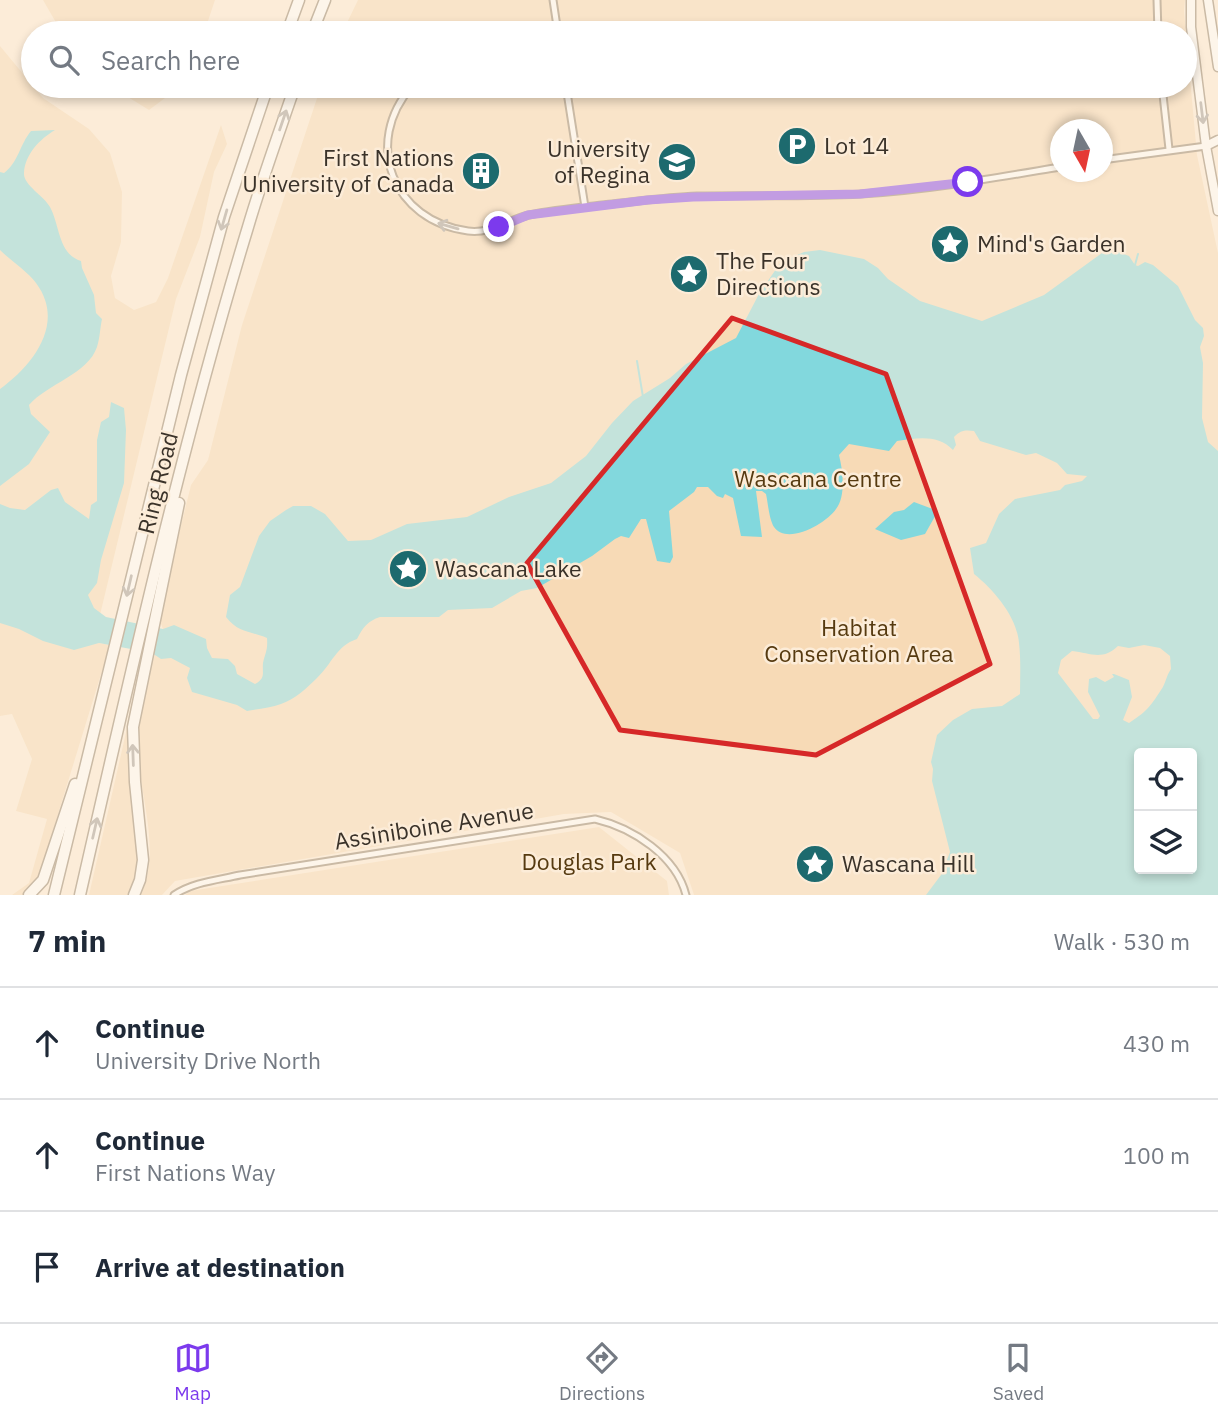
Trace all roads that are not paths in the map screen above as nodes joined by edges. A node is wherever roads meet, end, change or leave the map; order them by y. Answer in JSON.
{"nodes":[{"id":1,"x":299,"y":0,"type":"edge"},
{"id":2,"x":325,"y":0,"type":"edge"},
{"id":3,"x":553,"y":0,"type":"edge"},
{"id":4,"x":1157,"y":0,"type":"edge"},
{"id":5,"x":1191,"y":0,"type":"edge"},
{"id":6,"x":1208,"y":0,"type":"edge"},
{"id":7,"x":291,"y":21,"type":"edge"},
{"id":8,"x":317,"y":21,"type":"edge"},
{"id":9,"x":556,"y":21,"type":"edge"},
{"id":10,"x":1158,"y":21,"type":"edge"},
{"id":11,"x":1191,"y":21,"type":"edge"},
{"id":12,"x":1218,"y":67,"type":"edge"},
{"id":13,"x":1197,"y":75,"type":"edge"},
{"id":14,"x":264,"y":98,"type":"edge"},
{"id":15,"x":291,"y":98,"type":"edge"},
{"id":16,"x":401,"y":98,"type":"edge"},
{"id":17,"x":568,"y":98,"type":"edge"},
{"id":18,"x":1163,"y":98,"type":"edge"},
{"id":19,"x":1218,"y":140,"type":"edge"},
{"id":20,"x":1206,"y":146,"type":"junction"},
{"id":21,"x":1169,"y":149,"type":"junction"},
{"id":22,"x":1218,"y":150,"type":"edge"},
{"id":23,"x":1113,"y":158,"type":"edge"},
{"id":24,"x":1050,"y":169,"type":"edge"},
{"id":25,"x":585,"y":207,"type":"junction"},
{"id":26,"x":1218,"y":211,"type":"edge"},
{"id":27,"x":212,"y":349,"type":"junction"},
{"id":28,"x":99,"y":710,"type":"junction"},
{"id":29,"x":29,"y":895,"type":"edge"},
{"id":30,"x":54,"y":895,"type":"edge"},
{"id":31,"x":80,"y":895,"type":"edge"},
{"id":32,"x":134,"y":895,"type":"edge"},
{"id":33,"x":174,"y":895,"type":"edge"},
{"id":34,"x":686,"y":895,"type":"edge"}],
"edges":[{"from":1,"to":7,"type":"highway"},
{"from":2,"to":8,"type":"highway"},
{"from":3,"to":9,"type":"street"},
{"from":4,"to":10,"type":"street"},
{"from":5,"to":11,"type":"main road","one_way":true},
{"from":6,"to":12,"type":"main road"},
{"from":13,"to":20,"type":"main road","one_way":true},
{"from":14,"to":28,"type":"highway","name":"Ring Road","one_way":true},
{"from":27,"to":15,"type":"highway","name":"Ring Road","one_way":true},
{"from":25,"to":16,"type":"street","one_way":true},
{"from":17,"to":25,"type":"street"},
{"from":18,"to":21,"type":"street"},
{"from":19,"to":20,"type":"main road"},
{"from":20,"to":21,"type":"street"},
{"from":20,"to":22,"type":"main road"},
{"from":20,"to":26,"type":"main road"},
{"from":21,"to":23,"type":"street"},
{"from":24,"to":25,"type":"street"},
{"from":31,"to":27,"type":"highway","name":"Ring Road","one_way":true},
{"from":32,"to":27,"type":"highway","one_way":true},
{"from":28,"to":29,"type":"highway"},
{"from":28,"to":30,"type":"highway","name":"Ring Road"},
{"from":33,"to":34,"type":"street","name":"Assiniboine Avenue"}]}
